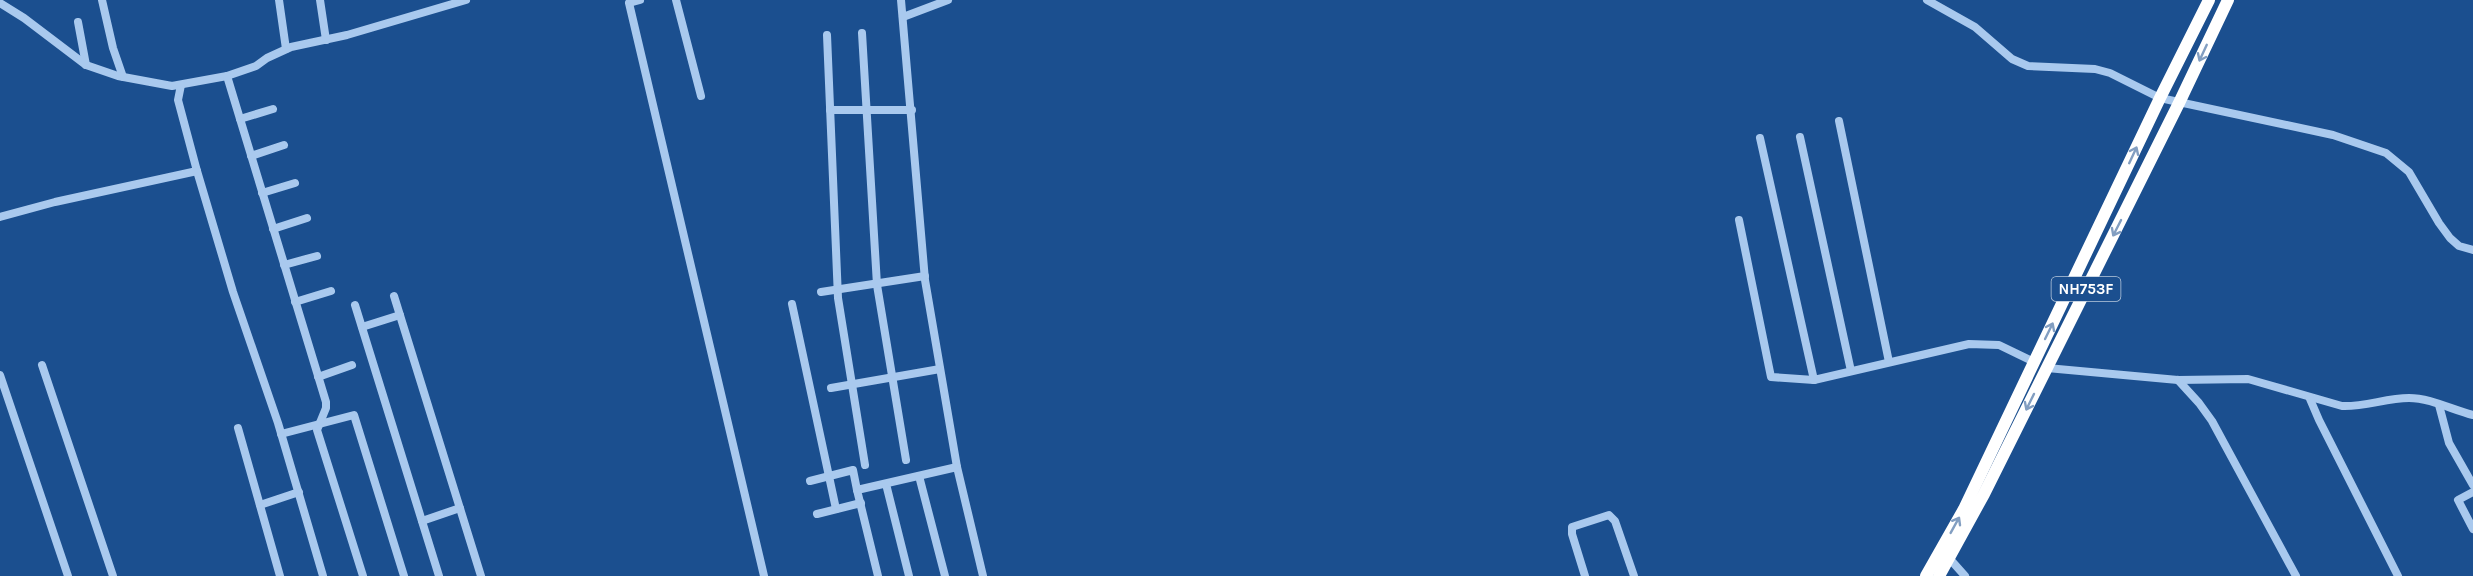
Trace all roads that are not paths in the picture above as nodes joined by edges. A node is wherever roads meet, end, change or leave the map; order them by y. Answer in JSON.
{"nodes":[{"id":1,"x":102,"y":0,"type":"edge"},
{"id":2,"x":279,"y":0,"type":"edge"},
{"id":3,"x":320,"y":0,"type":"edge"},
{"id":4,"x":466,"y":0,"type":"edge"},
{"id":5,"x":639,"y":0,"type":"edge"},
{"id":6,"x":676,"y":0,"type":"edge"},
{"id":7,"x":901,"y":0,"type":"edge"},
{"id":8,"x":948,"y":0,"type":"edge"},
{"id":9,"x":1927,"y":0,"type":"edge"},
{"id":10,"x":2210,"y":0,"type":"edge"},
{"id":11,"x":2228,"y":0,"type":"edge"},
{"id":12,"x":0,"y":3,"type":"edge"},
{"id":13,"x":903,"y":17,"type":"junction"},
{"id":14,"x":78,"y":22,"type":"dead end"},
{"id":15,"x":862,"y":33,"type":"dead end"},
{"id":16,"x":827,"y":35,"type":"dead end"},
{"id":17,"x":326,"y":40,"type":"junction"},
{"id":18,"x":286,"y":50,"type":"junction"},
{"id":19,"x":86,"y":65,"type":"junction"},
{"id":20,"x":226,"y":76,"type":"junction"},
{"id":21,"x":123,"y":77,"type":"junction"},
{"id":22,"x":181,"y":85,"type":"junction"},
{"id":23,"x":701,"y":96,"type":"dead end"},
{"id":24,"x":2160,"y":99,"type":"junction"},
{"id":25,"x":2179,"y":103,"type":"junction"},
{"id":26,"x":273,"y":109,"type":"dead end"},
{"id":27,"x":830,"y":110,"type":"junction"},
{"id":28,"x":866,"y":110,"type":"junction"},
{"id":29,"x":912,"y":110,"type":"junction"},
{"id":30,"x":240,"y":119,"type":"junction"},
{"id":31,"x":1839,"y":121,"type":"dead end"},
{"id":32,"x":1800,"y":137,"type":"dead end"},
{"id":33,"x":1760,"y":138,"type":"dead end"},
{"id":34,"x":284,"y":145,"type":"dead end"},
{"id":35,"x":251,"y":156,"type":"junction"},
{"id":36,"x":197,"y":171,"type":"junction"},
{"id":37,"x":294,"y":183,"type":"dead end"},
{"id":38,"x":262,"y":193,"type":"junction"},
{"id":39,"x":0,"y":217,"type":"edge"},
{"id":40,"x":307,"y":218,"type":"dead end"},
{"id":41,"x":1739,"y":220,"type":"dead end"},
{"id":42,"x":273,"y":229,"type":"junction"},
{"id":43,"x":2473,"y":250,"type":"edge"},
{"id":44,"x":317,"y":255,"type":"dead end"},
{"id":45,"x":284,"y":265,"type":"junction"},
{"id":46,"x":925,"y":276,"type":"junction"},
{"id":47,"x":876,"y":283,"type":"junction"},
{"id":48,"x":838,"y":289,"type":"junction"},
{"id":49,"x":331,"y":291,"type":"dead end"},
{"id":50,"x":820,"y":292,"type":"dead end"},
{"id":51,"x":394,"y":296,"type":"dead end"},
{"id":52,"x":295,"y":302,"type":"junction"},
{"id":53,"x":792,"y":304,"type":"dead end"},
{"id":54,"x":355,"y":305,"type":"dead end"},
{"id":55,"x":400,"y":315,"type":"junction"},
{"id":56,"x":362,"y":327,"type":"junction"},
{"id":57,"x":1889,"y":362,"type":"junction"},
{"id":58,"x":2034,"y":362,"type":"junction"},
{"id":59,"x":42,"y":365,"type":"dead end"},
{"id":60,"x":352,"y":365,"type":"dead end"},
{"id":61,"x":2047,"y":368,"type":"junction"},
{"id":62,"x":940,"y":369,"type":"junction"},
{"id":63,"x":1851,"y":371,"type":"junction"},
{"id":64,"x":0,"y":375,"type":"edge"},
{"id":65,"x":318,"y":377,"type":"junction"},
{"id":66,"x":891,"y":378,"type":"junction"},
{"id":67,"x":1814,"y":380,"type":"junction"},
{"id":68,"x":2178,"y":380,"type":"junction"},
{"id":69,"x":851,"y":385,"type":"junction"},
{"id":70,"x":831,"y":388,"type":"dead end"},
{"id":71,"x":2310,"y":399,"type":"junction"},
{"id":72,"x":2439,"y":405,"type":"junction"},
{"id":73,"x":2473,"y":415,"type":"edge"},
{"id":74,"x":318,"y":425,"type":"junction"},
{"id":75,"x":238,"y":428,"type":"dead end"},
{"id":76,"x":281,"y":434,"type":"junction"},
{"id":77,"x":906,"y":460,"type":"dead end"},
{"id":78,"x":865,"y":465,"type":"dead end"},
{"id":79,"x":957,"y":467,"type":"junction"},
{"id":80,"x":829,"y":476,"type":"junction"},
{"id":81,"x":919,"y":476,"type":"junction"},
{"id":82,"x":810,"y":481,"type":"dead end"},
{"id":83,"x":886,"y":484,"type":"junction"},
{"id":84,"x":2473,"y":485,"type":"edge"},
{"id":85,"x":858,"y":490,"type":"junction"},
{"id":86,"x":299,"y":492,"type":"junction"},
{"id":87,"x":2473,"y":492,"type":"edge"},
{"id":88,"x":861,"y":503,"type":"junction"},
{"id":89,"x":260,"y":505,"type":"junction"},
{"id":90,"x":460,"y":508,"type":"junction"},
{"id":91,"x":836,"y":509,"type":"junction"},
{"id":92,"x":817,"y":514,"type":"dead end"},
{"id":93,"x":422,"y":521,"type":"junction"},
{"id":94,"x":2473,"y":529,"type":"edge"},
{"id":95,"x":1949,"y":558,"type":"junction"},
{"id":96,"x":68,"y":576,"type":"edge"},
{"id":97,"x":113,"y":576,"type":"edge"},
{"id":98,"x":280,"y":576,"type":"edge"},
{"id":99,"x":323,"y":576,"type":"edge"},
{"id":100,"x":363,"y":576,"type":"edge"},
{"id":101,"x":404,"y":576,"type":"edge"},
{"id":102,"x":439,"y":576,"type":"edge"},
{"id":103,"x":481,"y":576,"type":"edge"},
{"id":104,"x":764,"y":576,"type":"edge"},
{"id":105,"x":878,"y":576,"type":"edge"},
{"id":106,"x":909,"y":576,"type":"edge"},
{"id":107,"x":945,"y":576,"type":"edge"},
{"id":108,"x":983,"y":576,"type":"edge"},
{"id":109,"x":1585,"y":576,"type":"edge"},
{"id":110,"x":1634,"y":576,"type":"edge"},
{"id":111,"x":1926,"y":576,"type":"edge"},
{"id":112,"x":1939,"y":576,"type":"edge"},
{"id":113,"x":1965,"y":576,"type":"edge"},
{"id":114,"x":2296,"y":576,"type":"edge"},
{"id":115,"x":2398,"y":576,"type":"edge"}],
"edges":[{"from":1,"to":21,"type":"street"},
{"from":2,"to":18,"type":"street"},
{"from":3,"to":17,"type":"street"},
{"from":4,"to":17,"type":"street"},
{"from":5,"to":104,"type":"street"},
{"from":6,"to":23,"type":"street"},
{"from":7,"to":13,"type":"street"},
{"from":8,"to":13,"type":"street"},
{"from":9,"to":24,"type":"street"},
{"from":10,"to":24,"type":"highway","number":"NH753F"},
{"from":11,"to":25,"type":"highway","number":"NH753F","one_way":true},
{"from":12,"to":19,"type":"street"},
{"from":13,"to":29,"type":"street"},
{"from":14,"to":19,"type":"street"},
{"from":15,"to":28,"type":"street"},
{"from":16,"to":27,"type":"street"},
{"from":17,"to":18,"type":"street"},
{"from":18,"to":20,"type":"street"},
{"from":19,"to":21,"type":"street"},
{"from":20,"to":22,"type":"street"},
{"from":20,"to":30,"type":"street"},
{"from":21,"to":22,"type":"street"},
{"from":22,"to":36,"type":"street"},
{"from":24,"to":25,"type":"street"},
{"from":58,"to":24,"type":"highway","number":"NH753F","one_way":true},
{"from":25,"to":43,"type":"street"},
{"from":25,"to":61,"type":"highway","number":"NH753F","one_way":true},
{"from":26,"to":30,"type":"street"},
{"from":27,"to":28,"type":"street"},
{"from":27,"to":48,"type":"street"},
{"from":28,"to":29,"type":"street"},
{"from":28,"to":47,"type":"street"},
{"from":29,"to":46,"type":"street"},
{"from":30,"to":35,"type":"street"},
{"from":31,"to":57,"type":"street"},
{"from":32,"to":63,"type":"street"},
{"from":33,"to":67,"type":"street"},
{"from":34,"to":35,"type":"street"},
{"from":35,"to":38,"type":"street"},
{"from":36,"to":39,"type":"street"},
{"from":36,"to":76,"type":"street"},
{"from":37,"to":38,"type":"street"},
{"from":38,"to":42,"type":"street"},
{"from":40,"to":42,"type":"street"},
{"from":41,"to":67,"type":"street"},
{"from":42,"to":45,"type":"street"},
{"from":44,"to":45,"type":"street"},
{"from":45,"to":52,"type":"street"},
{"from":46,"to":47,"type":"street"},
{"from":46,"to":62,"type":"street"},
{"from":47,"to":48,"type":"street"},
{"from":47,"to":66,"type":"street"},
{"from":48,"to":50,"type":"street"},
{"from":48,"to":69,"type":"street"},
{"from":49,"to":52,"type":"street"},
{"from":51,"to":55,"type":"street"},
{"from":52,"to":65,"type":"street"},
{"from":53,"to":80,"type":"street"},
{"from":54,"to":56,"type":"street"},
{"from":55,"to":56,"type":"street"},
{"from":55,"to":90,"type":"street"},
{"from":56,"to":93,"type":"street"},
{"from":57,"to":58,"type":"street"},
{"from":57,"to":63,"type":"street"},
{"from":111,"to":58,"type":"highway","number":"NH753F","one_way":true},
{"from":59,"to":97,"type":"street"},
{"from":60,"to":65,"type":"street"},
{"from":61,"to":68,"type":"street"},
{"from":61,"to":95,"type":"highway","number":"NH753F","one_way":true},
{"from":62,"to":66,"type":"street"},
{"from":62,"to":79,"type":"street"},
{"from":63,"to":67,"type":"street"},
{"from":64,"to":96,"type":"street"},
{"from":65,"to":74,"type":"street"},
{"from":66,"to":69,"type":"street"},
{"from":66,"to":77,"type":"street"},
{"from":68,"to":71,"type":"street"},
{"from":68,"to":114,"type":"street"},
{"from":69,"to":70,"type":"street"},
{"from":69,"to":78,"type":"street"},
{"from":71,"to":72,"type":"street"},
{"from":71,"to":115,"type":"street"},
{"from":72,"to":73,"type":"street"},
{"from":72,"to":84,"type":"street"},
{"from":74,"to":76,"type":"street"},
{"from":74,"to":100,"type":"street"},
{"from":74,"to":101,"type":"street"},
{"from":75,"to":89,"type":"street"},
{"from":76,"to":86,"type":"street"},
{"from":79,"to":81,"type":"street"},
{"from":79,"to":108,"type":"street"},
{"from":80,"to":82,"type":"street"},
{"from":80,"to":85,"type":"street"},
{"from":80,"to":91,"type":"street"},
{"from":81,"to":83,"type":"street"},
{"from":81,"to":107,"type":"street"},
{"from":83,"to":85,"type":"street"},
{"from":83,"to":106,"type":"street"},
{"from":85,"to":88,"type":"street"},
{"from":86,"to":89,"type":"street"},
{"from":86,"to":99,"type":"street"},
{"from":87,"to":94,"type":"street"},
{"from":88,"to":91,"type":"street"},
{"from":88,"to":105,"type":"street"},
{"from":89,"to":98,"type":"street"},
{"from":90,"to":93,"type":"street"},
{"from":90,"to":103,"type":"street"},
{"from":91,"to":92,"type":"street"},
{"from":93,"to":102,"type":"street"},
{"from":95,"to":112,"type":"highway","number":"NH753F"},
{"from":95,"to":113,"type":"street"},
{"from":109,"to":110,"type":"street"}]}
